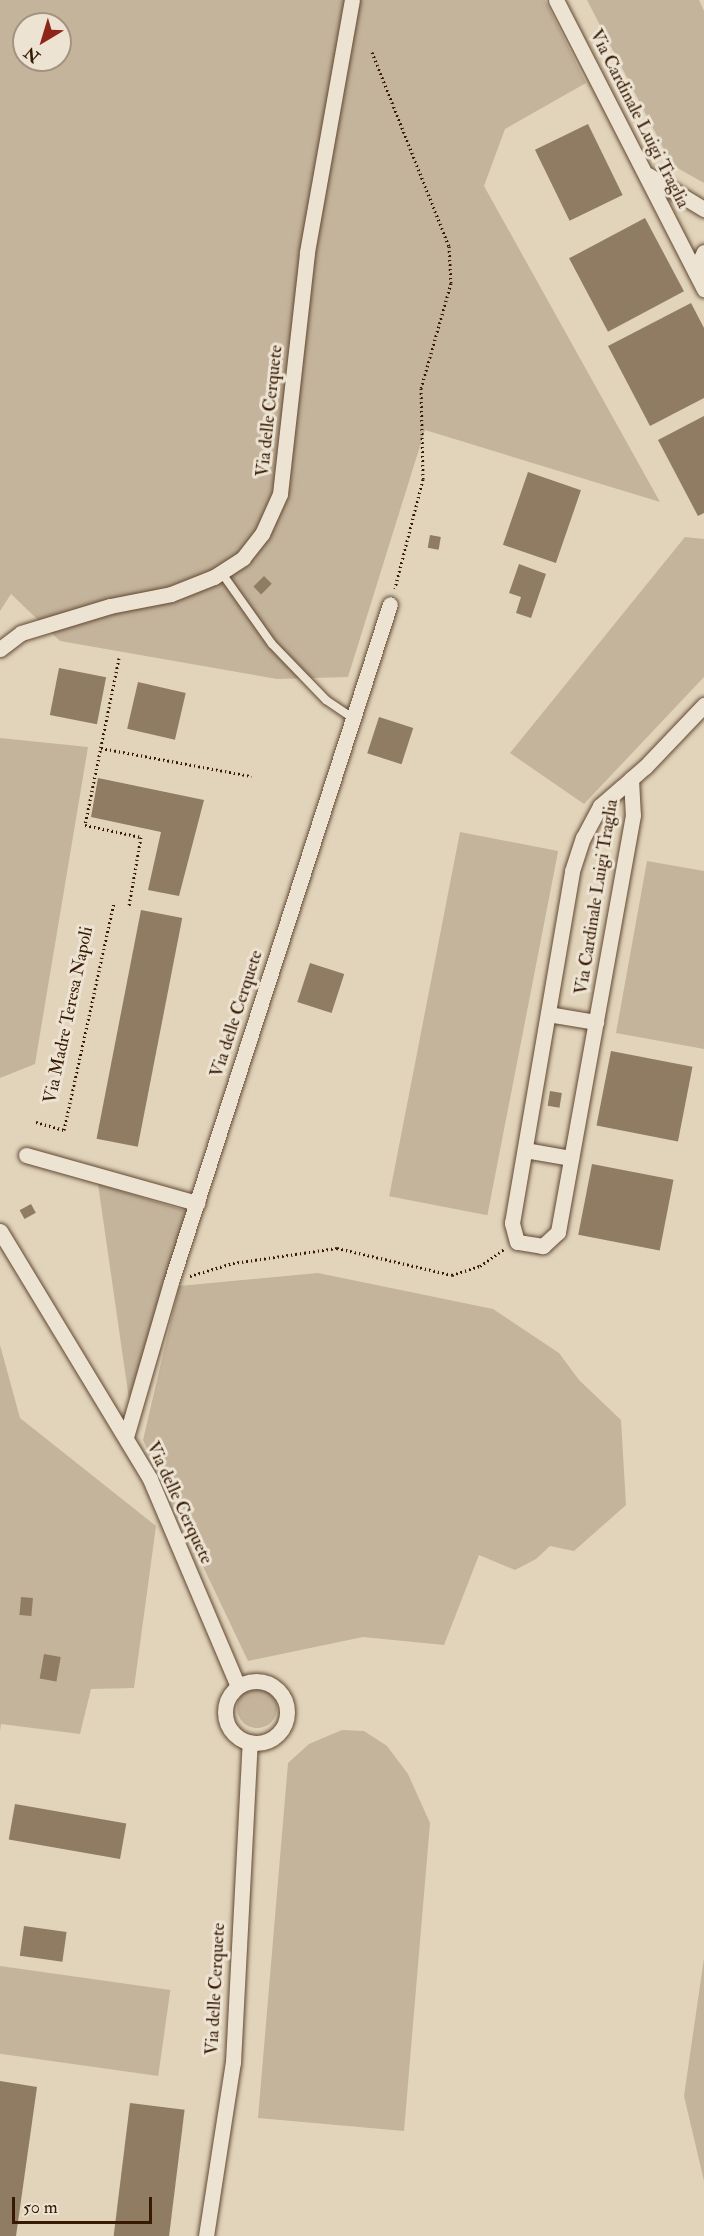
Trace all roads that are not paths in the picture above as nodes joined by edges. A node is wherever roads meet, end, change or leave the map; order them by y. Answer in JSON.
{"nodes":[{"id":1,"x":352,"y":0,"type":"edge"},
{"id":2,"x":556,"y":0,"type":"edge"},
{"id":3,"x":645,"y":173,"type":"junction"},
{"id":4,"x":704,"y":209,"type":"edge"},
{"id":5,"x":704,"y":252,"type":"edge"},
{"id":6,"x":699,"y":272,"type":"edge"},
{"id":7,"x":704,"y":289,"type":"edge"},
{"id":8,"x":221,"y":572,"type":"junction"},
{"id":9,"x":390,"y":604,"type":"road end"},
{"id":10,"x":0,"y":649,"type":"edge"},
{"id":11,"x":704,"y":705,"type":"edge"},
{"id":12,"x":353,"y":718,"type":"junction"},
{"id":13,"x":631,"y":779,"type":"junction"},
{"id":14,"x":548,"y":1014,"type":"junction"},
{"id":15,"x":596,"y":1022,"type":"junction"},
{"id":16,"x":525,"y":1150,"type":"junction"},
{"id":17,"x":26,"y":1155,"type":"dead end"},
{"id":18,"x":571,"y":1158,"type":"junction"},
{"id":19,"x":197,"y":1203,"type":"junction"},
{"id":20,"x":0,"y":1231,"type":"edge"},
{"id":21,"x":126,"y":1437,"type":"junction"},
{"id":22,"x":238,"y":1686,"type":"junction"},
{"id":23,"x":250,"y":1742,"type":"junction"},
{"id":24,"x":206,"y":2236,"type":"edge"}],
"edges":[{"from":1,"to":8,"type":"street","name":"Via delle Cerquete"},
{"from":2,"to":3,"type":"street","name":"Via Cardinale Luigi Traglia"},
{"from":3,"to":4,"type":"street"},
{"from":3,"to":6,"type":"street","name":"Via Cardinale Luigi Traglia"},
{"from":5,"to":6,"type":"street"},
{"from":6,"to":7,"type":"street","name":"Via Cardinale Luigi Traglia"},
{"from":8,"to":10,"type":"street","name":"Via delle Cerquete"},
{"from":8,"to":12,"type":"lane"},
{"from":9,"to":12,"type":"street","name":"Via delle Cerquete"},
{"from":11,"to":13,"type":"street","name":"Via Cardinale Luigi Traglia"},
{"from":12,"to":19,"type":"street","name":"Via delle Cerquete"},
{"from":13,"to":14,"type":"street","name":"Via Cardinale Luigi Traglia"},
{"from":13,"to":15,"type":"street","name":"Via Cardinale Luigi Traglia"},
{"from":14,"to":15,"type":"street","name":"Via Cardinale Luigi Traglia"},
{"from":14,"to":16,"type":"street","name":"Via Cardinale Luigi Traglia"},
{"from":15,"to":18,"type":"street","name":"Via Cardinale Luigi Traglia"},
{"from":16,"to":18,"type":"street"},
{"from":16,"to":18,"type":"street","name":"Via Cardinale Luigi Traglia"},
{"from":17,"to":19,"type":"street"},
{"from":19,"to":21,"type":"street","name":"Via delle Cerquete"},
{"from":20,"to":21,"type":"street","name":"Via delle Cerquete"},
{"from":21,"to":22,"type":"street","name":"Via delle Cerquete"},
{"from":22,"to":23,"type":"street"},
{"from":22,"to":23,"type":"street"},
{"from":23,"to":24,"type":"street","name":"Via delle Cerquete"}]}
